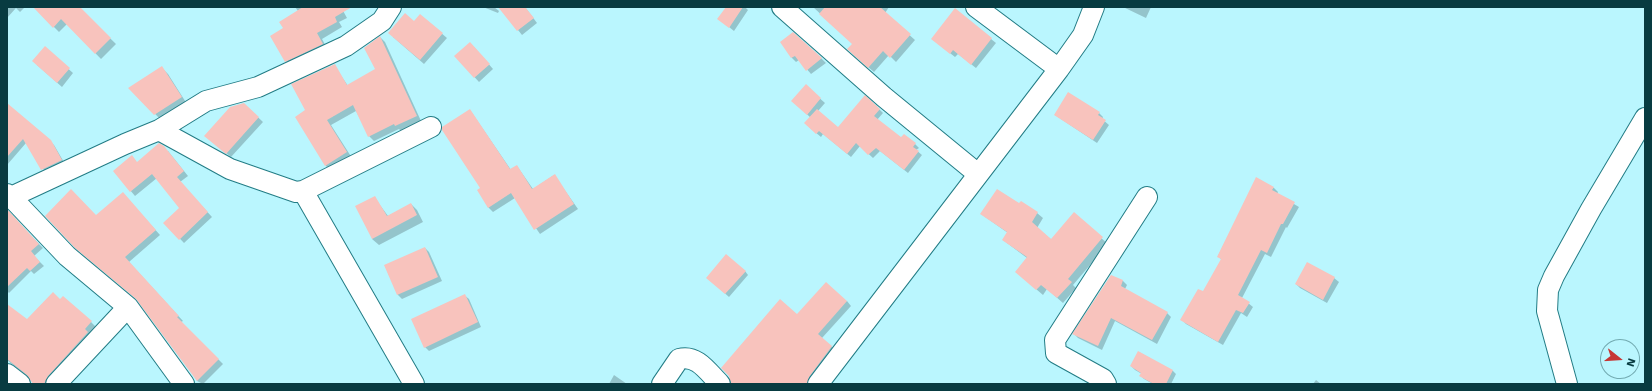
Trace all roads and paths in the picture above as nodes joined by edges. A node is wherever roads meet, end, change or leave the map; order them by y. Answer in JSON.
{"nodes":[{"id":1,"x":391,"y":7,"type":"edge"},
{"id":2,"x":782,"y":7,"type":"edge"},
{"id":3,"x":976,"y":7,"type":"edge"},
{"id":4,"x":1094,"y":7,"type":"edge"},
{"id":5,"x":1059,"y":69,"type":"junction"},
{"id":6,"x":1645,"y":118,"type":"edge"},
{"id":7,"x":431,"y":127,"type":"dead end"},
{"id":8,"x":159,"y":130,"type":"junction"},
{"id":9,"x":978,"y":174,"type":"junction"},
{"id":10,"x":303,"y":191,"type":"junction"},
{"id":11,"x":9,"y":195,"type":"edge"},
{"id":12,"x":1147,"y":197,"type":"dead end"},
{"id":13,"x":128,"y":307,"type":"junction"},
{"id":14,"x":7,"y":374,"type":"edge"},
{"id":15,"x":410,"y":383,"type":"edge"},
{"id":16,"x":20,"y":384,"type":"edge"},
{"id":17,"x":56,"y":384,"type":"edge"},
{"id":18,"x":184,"y":384,"type":"edge"},
{"id":19,"x":662,"y":384,"type":"edge"},
{"id":20,"x":720,"y":384,"type":"edge"},
{"id":21,"x":818,"y":384,"type":"edge"},
{"id":22,"x":1106,"y":384,"type":"edge"},
{"id":23,"x":1567,"y":384,"type":"edge"}],
"edges":[{"from":1,"to":8,"type":"street"},
{"from":2,"to":9,"type":"street"},
{"from":3,"to":5,"type":"street"},
{"from":4,"to":5,"type":"street"},
{"from":5,"to":9,"type":"street"},
{"from":6,"to":23,"type":"street"},
{"from":7,"to":10,"type":"street"},
{"from":8,"to":10,"type":"street"},
{"from":8,"to":11,"type":"street"},
{"from":9,"to":21,"type":"street"},
{"from":10,"to":15,"type":"street"},
{"from":11,"to":13,"type":"street"},
{"from":12,"to":22,"type":"street"},
{"from":13,"to":17,"type":"street"},
{"from":13,"to":18,"type":"street"},
{"from":14,"to":16,"type":"street"},
{"from":19,"to":20,"type":"street"}]}
